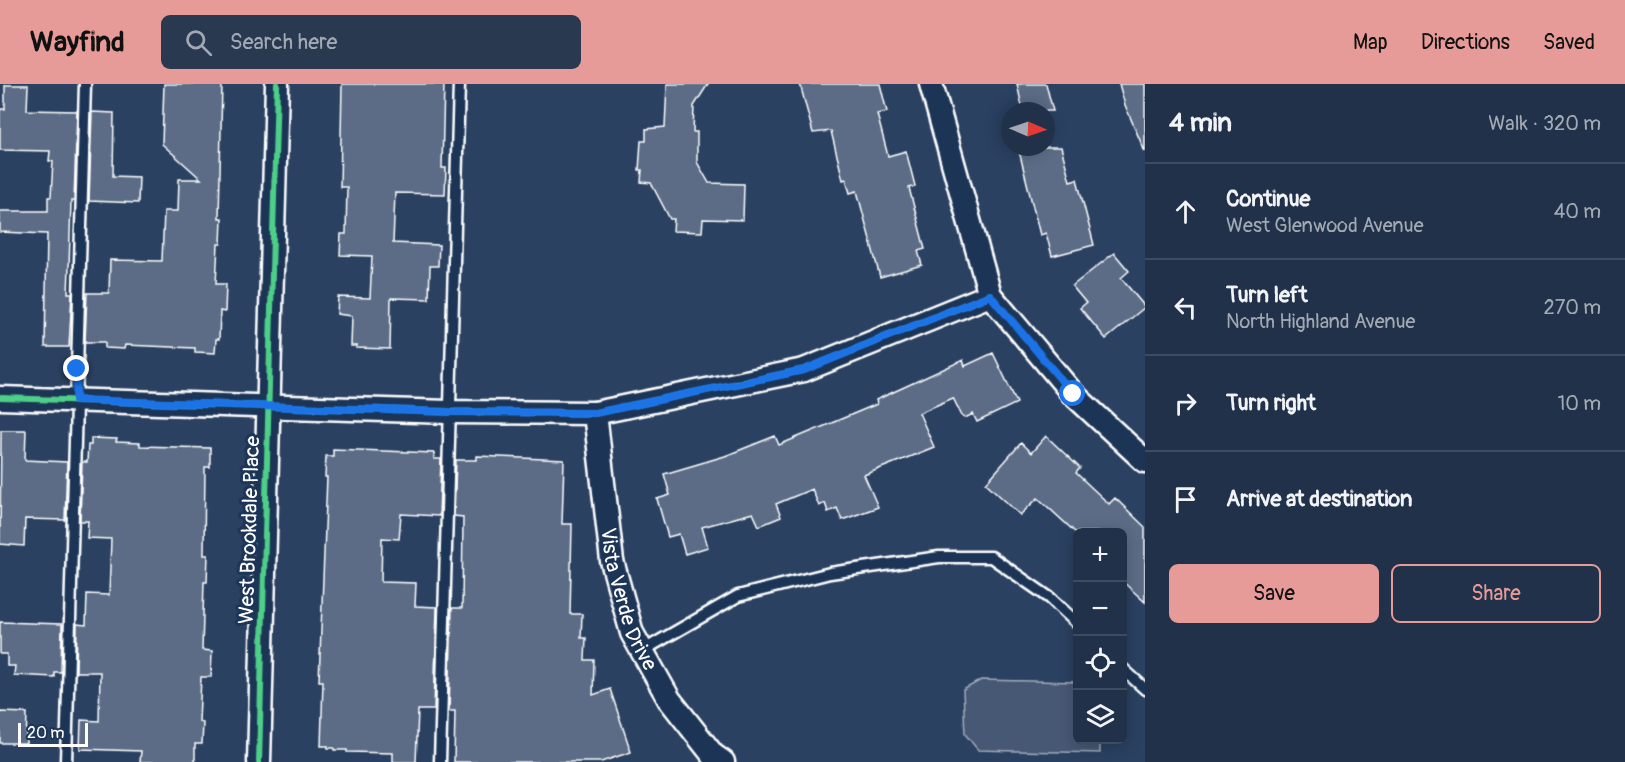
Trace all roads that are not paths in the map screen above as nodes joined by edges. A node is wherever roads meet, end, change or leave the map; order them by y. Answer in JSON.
{"nodes":[{"id":1,"x":85,"y":84,"type":"edge"},
{"id":2,"x":278,"y":84,"type":"edge"},
{"id":3,"x":459,"y":84,"type":"edge"},
{"id":4,"x":931,"y":84,"type":"edge"},
{"id":5,"x":990,"y":295,"type":"junction"},
{"id":6,"x":0,"y":398,"type":"edge"},
{"id":7,"x":76,"y":400,"type":"junction"},
{"id":8,"x":269,"y":406,"type":"junction"},
{"id":9,"x":449,"y":412,"type":"junction"},
{"id":10,"x":595,"y":413,"type":"junction"},
{"id":11,"x":1145,"y":461,"type":"edge"},
{"id":12,"x":1073,"y":620,"type":"edge"},
{"id":13,"x":642,"y":651,"type":"junction"},
{"id":14,"x":1127,"y":673,"type":"edge"},
{"id":15,"x":1145,"y":689,"type":"edge"},
{"id":16,"x":715,"y":760,"type":"edge"},
{"id":17,"x":66,"y":762,"type":"edge"},
{"id":18,"x":259,"y":762,"type":"edge"},
{"id":19,"x":440,"y":762,"type":"edge"}],
"edges":[{"from":1,"to":7,"type":"lane"},
{"from":2,"to":8,"type":"street","name":"West Brookdale Place"},
{"from":3,"to":9,"type":"lane"},
{"from":4,"to":5,"type":"street"},
{"from":5,"to":10,"type":"street"},
{"from":5,"to":11,"type":"street"},
{"from":6,"to":7,"type":"street"},
{"from":7,"to":8,"type":"street"},
{"from":7,"to":17,"type":"lane"},
{"from":8,"to":9,"type":"street"},
{"from":8,"to":18,"type":"street","name":"West Brookdale Place"},
{"from":9,"to":10,"type":"street"},
{"from":9,"to":19,"type":"lane"},
{"from":10,"to":13,"type":"street","name":"Vista Verde Drive"},
{"from":12,"to":13,"type":"lane"},
{"from":13,"to":16,"type":"street","name":"Vista Verde Drive"},
{"from":14,"to":15,"type":"lane"}]}
